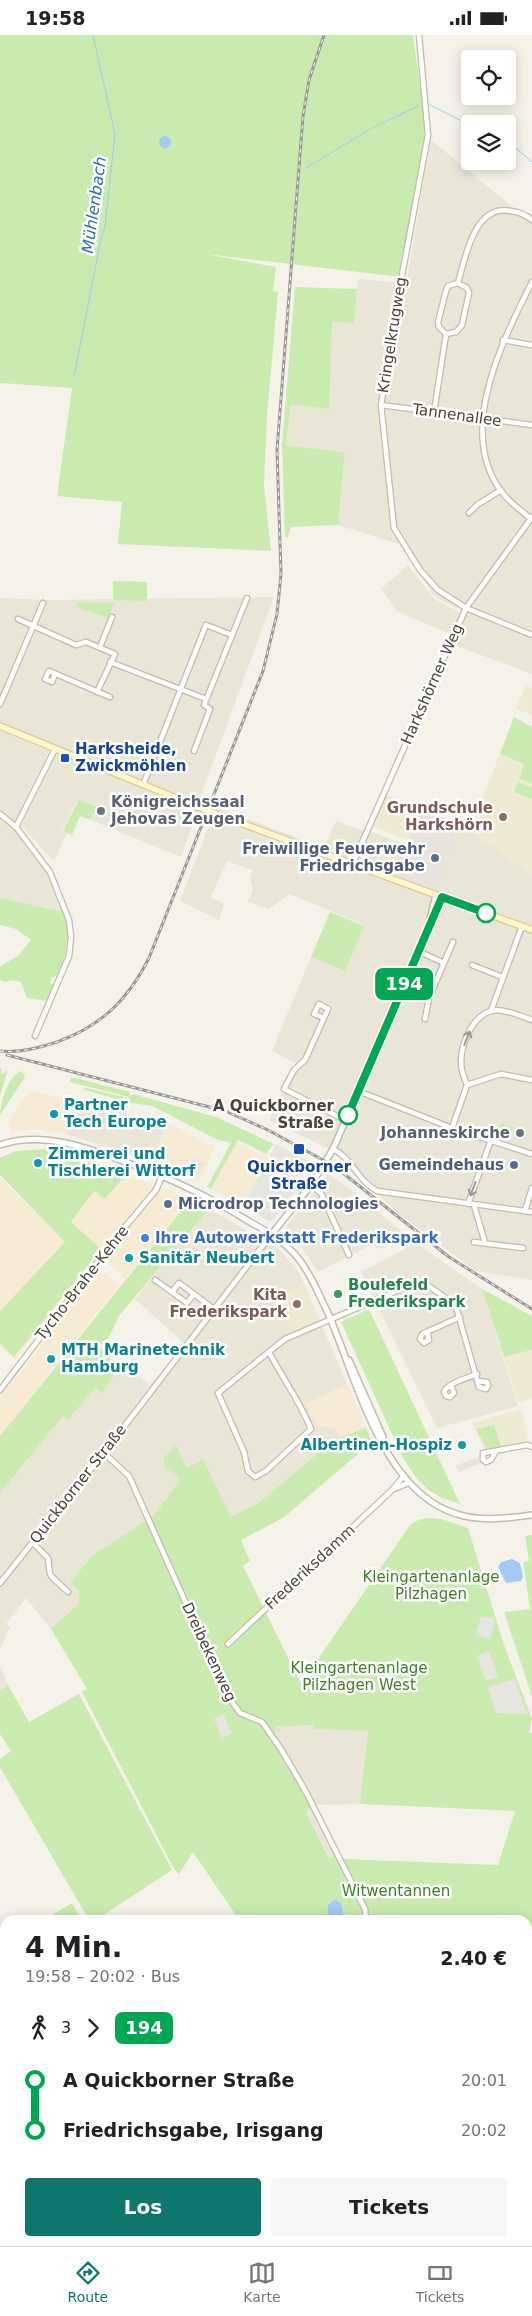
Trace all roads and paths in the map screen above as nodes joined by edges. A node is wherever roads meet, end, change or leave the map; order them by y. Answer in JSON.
{"nodes":[{"id":1,"x":418,"y":35,"type":"edge"},
{"id":2,"x":532,"y":220,"type":"edge"},
{"id":3,"x":532,"y":282,"type":"edge"},
{"id":4,"x":458,"y":283,"type":"junction"},
{"id":5,"x":446,"y":334,"type":"junction"},
{"id":6,"x":503,"y":340,"type":"junction"},
{"id":7,"x":532,"y":345,"type":"edge"},
{"id":8,"x":382,"y":405,"type":"junction"},
{"id":9,"x":434,"y":412,"type":"junction"},
{"id":10,"x":484,"y":419,"type":"junction"},
{"id":11,"x":532,"y":425,"type":"edge"},
{"id":12,"x":501,"y":490,"type":"junction"},
{"id":13,"x":468,"y":513,"type":"dead end"},
{"id":14,"x":532,"y":518,"type":"edge"},
{"id":15,"x":247,"y":598,"type":"dead end"},
{"id":16,"x":43,"y":603,"type":"dead end"},
{"id":17,"x":466,"y":608,"type":"junction"},
{"id":18,"x":112,"y":617,"type":"dead end"},
{"id":19,"x":18,"y":619,"type":"dead end"},
{"id":20,"x":33,"y":626,"type":"junction"},
{"id":21,"x":232,"y":635,"type":"junction"},
{"id":22,"x":532,"y":635,"type":"edge"},
{"id":23,"x":100,"y":647,"type":"junction"},
{"id":24,"x":110,"y":662,"type":"junction"},
{"id":25,"x":55,"y":674,"type":"dead end"},
{"id":26,"x":181,"y":689,"type":"junction"},
{"id":27,"x":97,"y":692,"type":"junction"},
{"id":28,"x":110,"y":697,"type":"dead end"},
{"id":29,"x":206,"y":699,"type":"junction"},
{"id":30,"x":0,"y":704,"type":"edge"},
{"id":31,"x":0,"y":726,"type":"edge"},
{"id":32,"x":55,"y":749,"type":"junction"},
{"id":33,"x":194,"y":751,"type":"dead end"},
{"id":34,"x":143,"y":785,"type":"junction"},
{"id":35,"x":0,"y":814,"type":"edge"},
{"id":36,"x":16,"y":827,"type":"junction"},
{"id":37,"x":353,"y":863,"type":"junction"},
{"id":38,"x":439,"y":896,"type":"junction"},
{"id":39,"x":522,"y":926,"type":"junction"},
{"id":40,"x":532,"y":930,"type":"edge"},
{"id":41,"x":453,"y":942,"type":"dead end"},
{"id":42,"x":418,"y":951,"type":"junction"},
{"id":43,"x":444,"y":963,"type":"junction"},
{"id":44,"x":472,"y":965,"type":"dead end"},
{"id":45,"x":502,"y":977,"type":"junction"},
{"id":46,"x":491,"y":1011,"type":"junction"},
{"id":47,"x":324,"y":1019,"type":"dead end"},
{"id":48,"x":425,"y":1019,"type":"dead end"},
{"id":49,"x":532,"y":1021,"type":"edge"},
{"id":50,"x":35,"y":1036,"type":"dead end"},
{"id":51,"x":532,"y":1080,"type":"edge"},
{"id":52,"x":467,"y":1085,"type":"junction"},
{"id":53,"x":358,"y":1091,"type":"junction"},
{"id":54,"x":345,"y":1120,"type":"junction"},
{"id":55,"x":452,"y":1128,"type":"junction"},
{"id":56,"x":491,"y":1140,"type":"junction"},
{"id":57,"x":0,"y":1145,"type":"edge"},
{"id":58,"x":333,"y":1149,"type":"junction"},
{"id":59,"x":532,"y":1154,"type":"edge"},
{"id":60,"x":162,"y":1176,"type":"junction"},
{"id":61,"x":312,"y":1185,"type":"junction"},
{"id":62,"x":532,"y":1188,"type":"edge"},
{"id":63,"x":468,"y":1204,"type":"junction"},
{"id":64,"x":474,"y":1205,"type":"junction"},
{"id":65,"x":524,"y":1211,"type":"junction"},
{"id":66,"x":532,"y":1212,"type":"edge"},
{"id":67,"x":271,"y":1235,"type":"junction"},
{"id":68,"x":474,"y":1241,"type":"dead end"},
{"id":69,"x":485,"y":1243,"type":"junction"},
{"id":70,"x":523,"y":1248,"type":"dead end"},
{"id":71,"x":349,"y":1255,"type":"dead end"},
{"id":72,"x":155,"y":1280,"type":"dead end"},
{"id":73,"x":172,"y":1292,"type":"junction"},
{"id":74,"x":194,"y":1294,"type":"junction"},
{"id":75,"x":214,"y":1309,"type":"junction"},
{"id":76,"x":460,"y":1317,"type":"junction"},
{"id":77,"x":330,"y":1319,"type":"junction"},
{"id":78,"x":427,"y":1332,"type":"dead end"},
{"id":79,"x":270,"y":1354,"type":"junction"},
{"id":80,"x":477,"y":1374,"type":"junction"},
{"id":81,"x":478,"y":1381,"type":"dead end"},
{"id":82,"x":451,"y":1385,"type":"dead end"},
{"id":83,"x":0,"y":1390,"type":"edge"},
{"id":84,"x":532,"y":1447,"type":"edge"},
{"id":85,"x":496,"y":1451,"type":"dead end"},
{"id":86,"x":104,"y":1453,"type":"junction"},
{"id":87,"x":403,"y":1477,"type":"junction"},
{"id":88,"x":408,"y":1483,"type":"junction"},
{"id":89,"x":392,"y":1490,"type":"junction"},
{"id":90,"x":532,"y":1515,"type":"edge"},
{"id":91,"x":33,"y":1543,"type":"junction"},
{"id":92,"x":0,"y":1583,"type":"edge"},
{"id":93,"x":68,"y":1592,"type":"dead end"},
{"id":94,"x":228,"y":1644,"type":"dead end"},
{"id":95,"x":366,"y":1915,"type":"edge"}],
"edges":[{"from":1,"to":8,"type":"street","name":"Kringelkrugweg"},
{"from":2,"to":4,"type":"street"},
{"from":3,"to":6,"type":"street"},
{"from":4,"to":5,"type":"street"},
{"from":4,"to":5,"type":"street"},
{"from":5,"to":9,"type":"street"},
{"from":6,"to":7,"type":"street"},
{"from":6,"to":10,"type":"street"},
{"from":8,"to":9,"type":"street","name":"Tannenallee"},
{"from":8,"to":17,"type":"street","name":"Kringelkrugweg"},
{"from":9,"to":10,"type":"street","name":"Tannenallee"},
{"from":10,"to":11,"type":"street","name":"Tannenallee"},
{"from":10,"to":12,"type":"street"},
{"from":12,"to":13,"type":"street"},
{"from":12,"to":14,"type":"street"},
{"from":14,"to":17,"type":"street","name":"Harkshörner Weg"},
{"from":15,"to":21,"type":"street"},
{"from":16,"to":20,"type":"street"},
{"from":17,"to":22,"type":"street","name":"Kringelkrugweg"},
{"from":17,"to":37,"type":"street","name":"Harkshörner Weg"},
{"from":18,"to":23,"type":"street"},
{"from":19,"to":20,"type":"street"},
{"from":20,"to":23,"type":"street"},
{"from":20,"to":30,"type":"street"},
{"from":21,"to":26,"type":"street"},
{"from":21,"to":29,"type":"street"},
{"from":23,"to":24,"type":"street"},
{"from":24,"to":26,"type":"street"},
{"from":24,"to":27,"type":"street"},
{"from":25,"to":27,"type":"street"},
{"from":26,"to":29,"type":"street"},
{"from":26,"to":34,"type":"street"},
{"from":27,"to":28,"type":"street"},
{"from":29,"to":33,"type":"street"},
{"from":31,"to":32,"type":"main road"},
{"from":32,"to":34,"type":"main road"},
{"from":32,"to":36,"type":"street"},
{"from":34,"to":37,"type":"main road","bridge":true},
{"from":35,"to":36,"type":"street"},
{"from":36,"to":50,"type":"street"},
{"from":37,"to":38,"type":"main road"},
{"from":38,"to":39,"type":"main road"},
{"from":38,"to":42,"type":"street","name":"Quickborner Straße"},
{"from":39,"to":40,"type":"main road"},
{"from":39,"to":45,"type":"street"},
{"from":41,"to":43,"type":"street"},
{"from":42,"to":43,"type":"street"},
{"from":42,"to":53,"type":"street","name":"Quickborner Straße"},
{"from":43,"to":48,"type":"street"},
{"from":44,"to":45,"type":"street"},
{"from":45,"to":46,"type":"street"},
{"from":46,"to":49,"type":"street"},
{"from":52,"to":46,"type":"street","one_way":true},
{"from":47,"to":54,"type":"street"},
{"from":51,"to":52,"type":"street"},
{"from":52,"to":55,"type":"street"},
{"from":53,"to":54,"type":"street","name":"Quickborner Straße"},
{"from":53,"to":55,"type":"street"},
{"from":54,"to":58,"type":"street","name":"Quickborner Straße"},
{"from":55,"to":56,"type":"street"},
{"from":56,"to":59,"type":"street"},
{"from":56,"to":63,"type":"street","one_way":true},
{"from":57,"to":60,"type":"street"},
{"from":58,"to":61,"type":"street","name":"Quickborner Straße"},
{"from":58,"to":63,"type":"street"},
{"from":60,"to":67,"type":"street"},
{"from":60,"to":83,"type":"street","name":"Tycho-Brahe-Kehre"},
{"from":61,"to":67,"type":"street","name":"Quickborner Straße"},
{"from":61,"to":71,"type":"street"},
{"from":62,"to":65,"type":"street"},
{"from":63,"to":64,"type":"street"},
{"from":64,"to":65,"type":"street"},
{"from":64,"to":69,"type":"street"},
{"from":65,"to":66,"type":"street"},
{"from":67,"to":75,"type":"street","name":"Quickborner Straße"},
{"from":67,"to":77,"type":"street"},
{"from":68,"to":69,"type":"street"},
{"from":69,"to":70,"type":"street"},
{"from":72,"to":73,"type":"street"},
{"from":73,"to":74,"type":"street"},
{"from":73,"to":74,"type":"street"},
{"from":74,"to":75,"type":"street"},
{"from":75,"to":86,"type":"street","name":"Quickborner Straße"},
{"from":76,"to":77,"type":"street"},
{"from":76,"to":78,"type":"street"},
{"from":76,"to":80,"type":"street"},
{"from":77,"to":79,"type":"street"},
{"from":77,"to":87,"type":"street"},
{"from":79,"to":79,"type":"street"},
{"from":80,"to":81,"type":"street"},
{"from":80,"to":82,"type":"street"},
{"from":84,"to":85,"type":"street"},
{"from":86,"to":91,"type":"street","name":"Quickborner Straße"},
{"from":86,"to":95,"type":"street","name":"Dreibekenweg"},
{"from":87,"to":88,"type":"street"},
{"from":87,"to":89,"type":"street","name":"Frederiksdamm"},
{"from":88,"to":89,"type":"street","name":"Frederiksdamm"},
{"from":88,"to":90,"type":"street"},
{"from":89,"to":94,"type":"street","name":"Frederiksdamm"},
{"from":91,"to":92,"type":"street","name":"Quickborner Straße"},
{"from":91,"to":93,"type":"street"}]}
